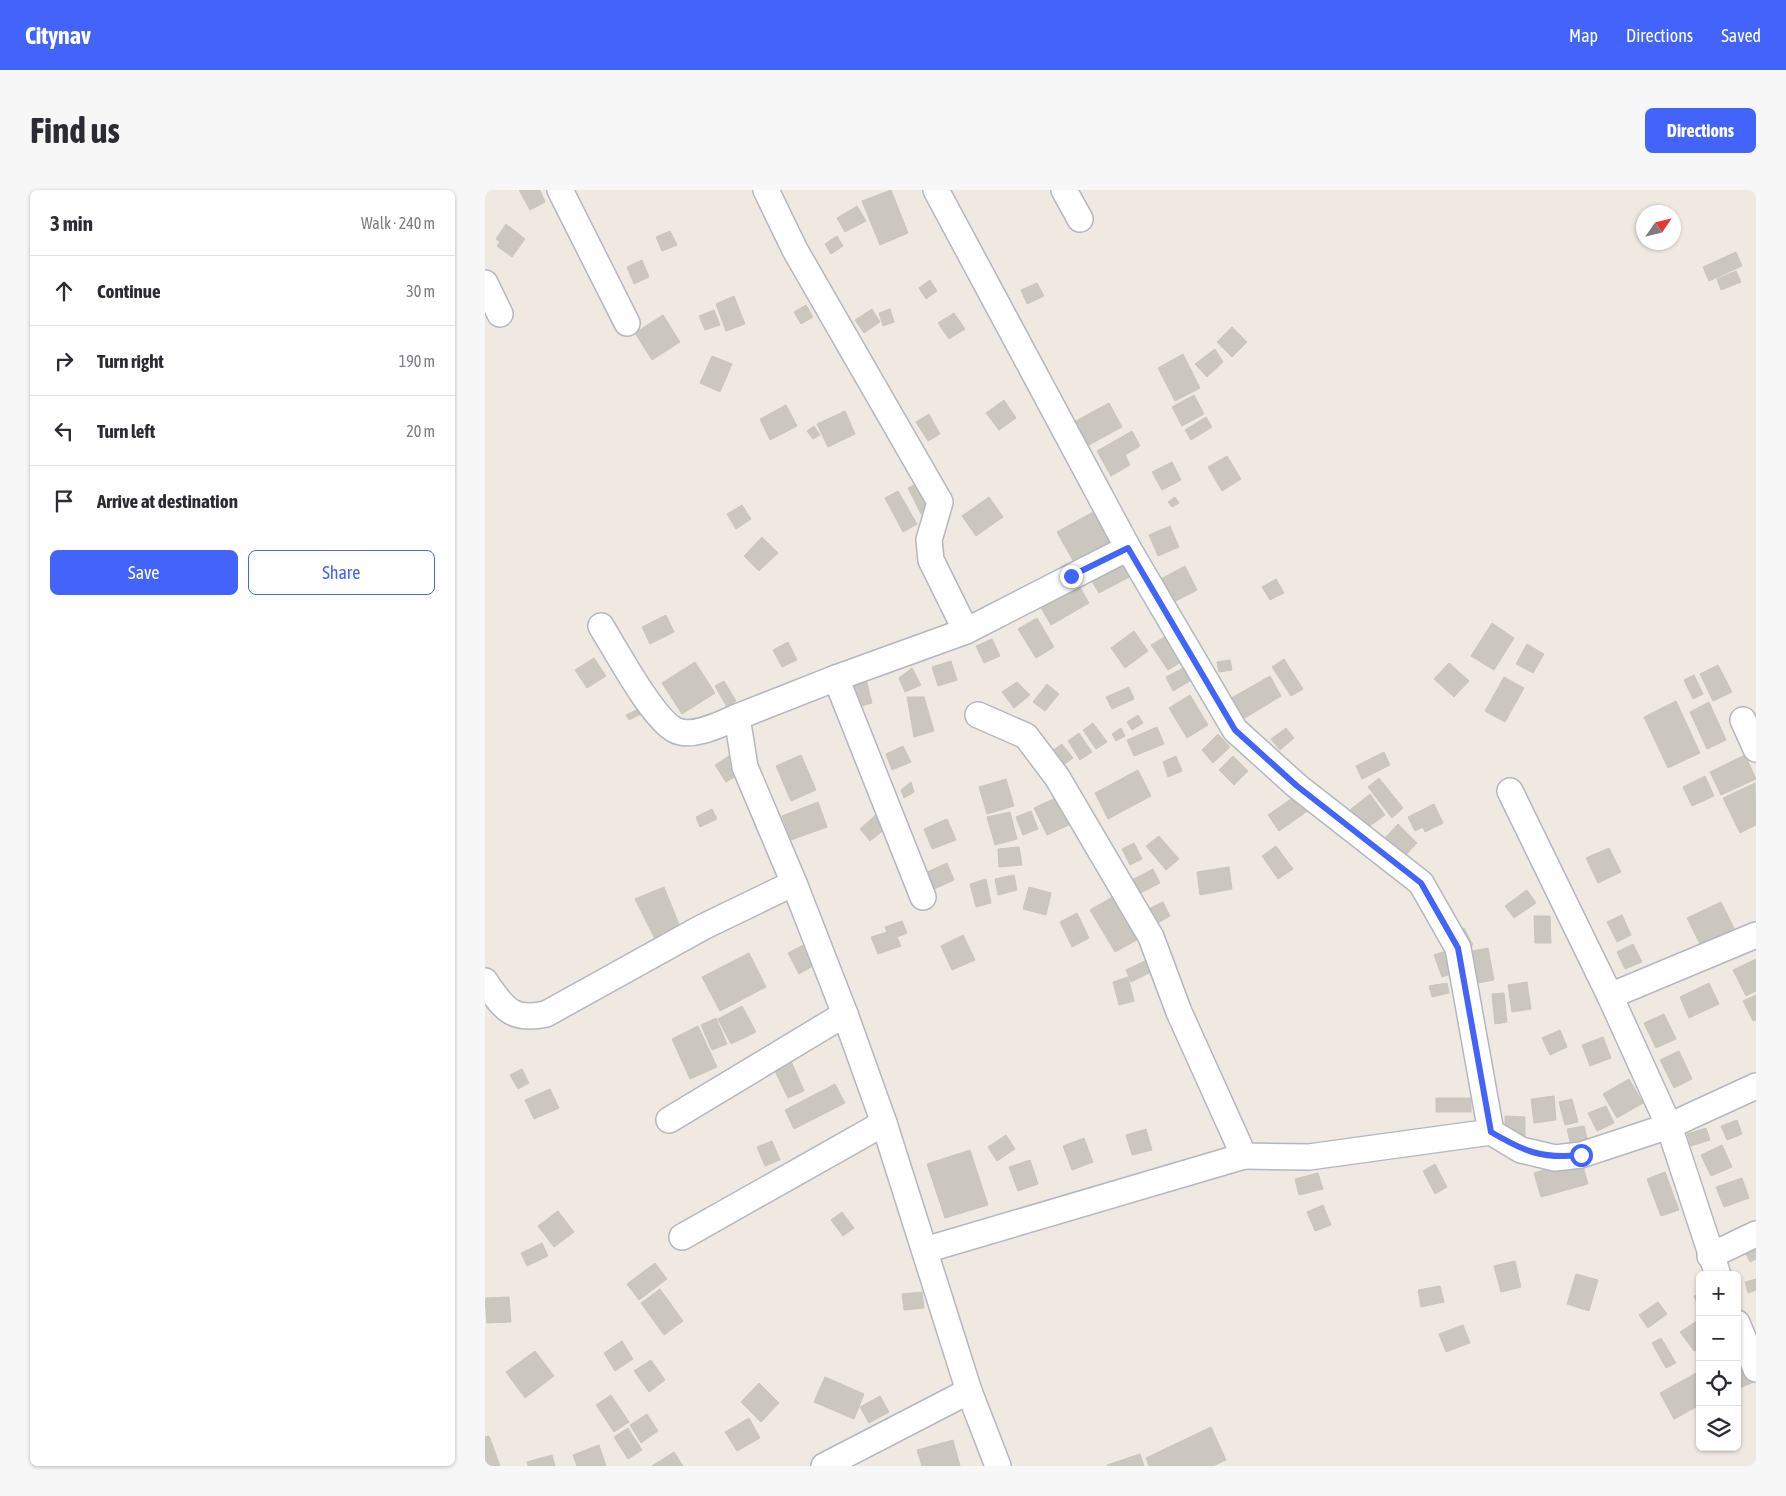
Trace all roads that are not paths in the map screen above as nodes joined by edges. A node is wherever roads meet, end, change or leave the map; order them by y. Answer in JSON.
{"nodes":[{"id":1,"x":560,"y":190,"type":"edge"},
{"id":2,"x":766,"y":190,"type":"edge"},
{"id":3,"x":936,"y":190,"type":"edge"},
{"id":4,"x":1064,"y":190,"type":"edge"},
{"id":5,"x":1080,"y":219,"type":"dead end"},
{"id":6,"x":485,"y":283,"type":"edge"},
{"id":7,"x":500,"y":314,"type":"dead end"},
{"id":8,"x":627,"y":323,"type":"dead end"},
{"id":9,"x":1128,"y":548,"type":"junction"},
{"id":10,"x":601,"y":626,"type":"dead end"},
{"id":11,"x":966,"y":631,"type":"junction"},
{"id":12,"x":836,"y":678,"type":"junction"},
{"id":13,"x":978,"y":715,"type":"dead end"},
{"id":14,"x":737,"y":717,"type":"junction"},
{"id":15,"x":1743,"y":720,"type":"dead end"},
{"id":16,"x":1756,"y":750,"type":"edge"},
{"id":17,"x":1511,"y":792,"type":"dead end"},
{"id":18,"x":794,"y":883,"type":"junction"},
{"id":19,"x":923,"y":897,"type":"dead end"},
{"id":20,"x":1756,"y":934,"type":"edge"},
{"id":21,"x":1610,"y":996,"type":"junction"},
{"id":22,"x":489,"y":997,"type":"edge"},
{"id":23,"x":845,"y":1014,"type":"junction"},
{"id":24,"x":1756,"y":1086,"type":"edge"},
{"id":25,"x":669,"y":1120,"type":"dead end"},
{"id":26,"x":884,"y":1123,"type":"junction"},
{"id":27,"x":1669,"y":1126,"type":"junction"},
{"id":28,"x":1491,"y":1132,"type":"junction"},
{"id":29,"x":1244,"y":1156,"type":"junction"},
{"id":30,"x":1756,"y":1234,"type":"edge"},
{"id":31,"x":682,"y":1237,"type":"dead end"},
{"id":32,"x":925,"y":1250,"type":"junction"},
{"id":33,"x":1714,"y":1265,"type":"edge"},
{"id":34,"x":1741,"y":1333,"type":"edge"},
{"id":35,"x":1756,"y":1369,"type":"edge"},
{"id":36,"x":969,"y":1391,"type":"junction"},
{"id":37,"x":824,"y":1466,"type":"edge"},
{"id":38,"x":999,"y":1466,"type":"edge"}],
"edges":[{"from":1,"to":8,"type":"street"},
{"from":2,"to":11,"type":"street"},
{"from":3,"to":9,"type":"street"},
{"from":4,"to":5,"type":"street"},
{"from":6,"to":7,"type":"street"},
{"from":9,"to":11,"type":"street"},
{"from":9,"to":28,"type":"street"},
{"from":10,"to":14,"type":"street"},
{"from":11,"to":12,"type":"street"},
{"from":12,"to":14,"type":"street"},
{"from":12,"to":19,"type":"street"},
{"from":13,"to":29,"type":"street"},
{"from":14,"to":18,"type":"street"},
{"from":15,"to":16,"type":"street"},
{"from":17,"to":21,"type":"street"},
{"from":18,"to":22,"type":"street"},
{"from":18,"to":23,"type":"street"},
{"from":20,"to":21,"type":"street"},
{"from":21,"to":27,"type":"street"},
{"from":23,"to":25,"type":"street"},
{"from":23,"to":26,"type":"street"},
{"from":24,"to":27,"type":"street"},
{"from":26,"to":31,"type":"street"},
{"from":26,"to":32,"type":"street"},
{"from":27,"to":28,"type":"street"},
{"from":27,"to":33,"type":"street"},
{"from":28,"to":29,"type":"street"},
{"from":29,"to":32,"type":"street"},
{"from":30,"to":33,"type":"street"},
{"from":32,"to":36,"type":"street"},
{"from":34,"to":35,"type":"street"},
{"from":36,"to":37,"type":"street"},
{"from":36,"to":38,"type":"street"}]}
